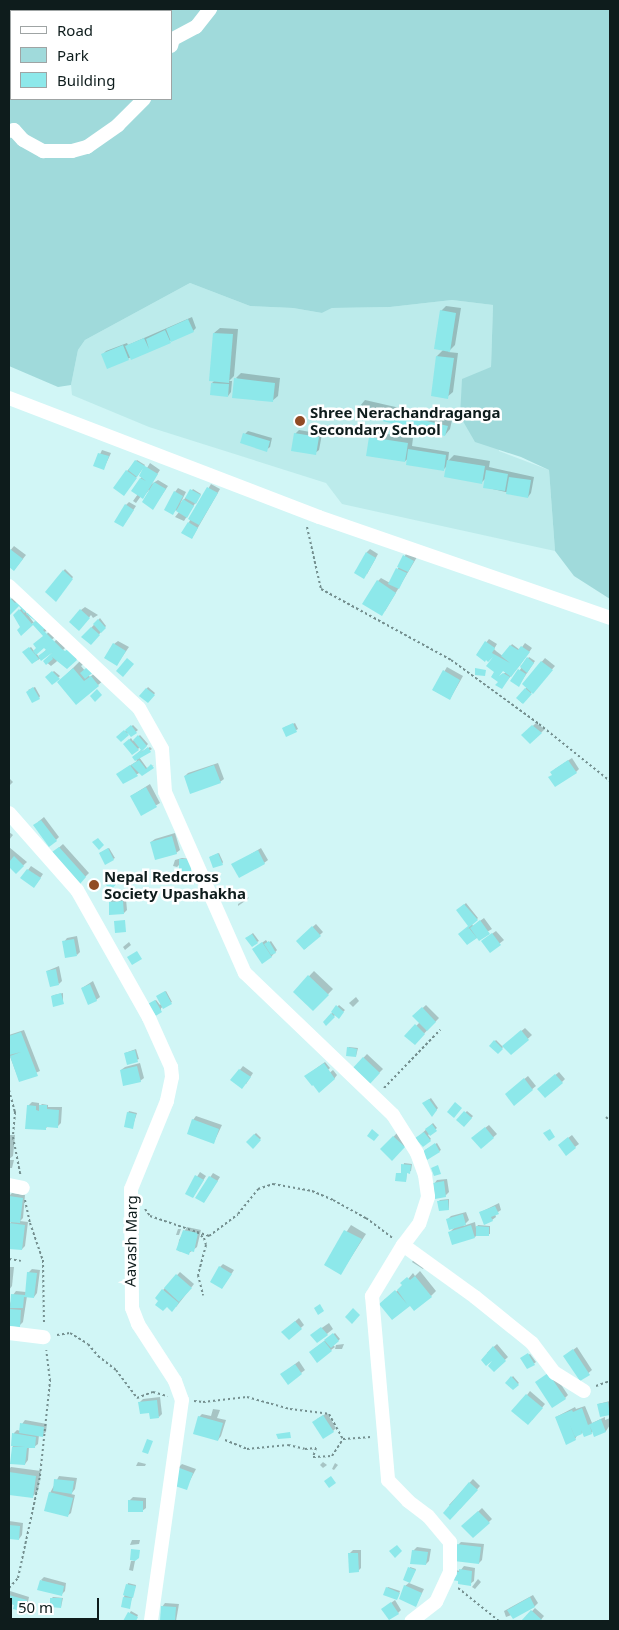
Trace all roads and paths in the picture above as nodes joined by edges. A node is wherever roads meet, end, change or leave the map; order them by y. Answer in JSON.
{"nodes":[{"id":1,"x":210,"y":9,"type":"edge"},
{"id":2,"x":172,"y":42,"type":"edge"},
{"id":3,"x":143,"y":100,"type":"edge"},
{"id":4,"x":9,"y":132,"type":"edge"},
{"id":5,"x":9,"y":398,"type":"edge"},
{"id":6,"x":306,"y":511,"type":"junction"},
{"id":7,"x":9,"y":586,"type":"edge"},
{"id":8,"x":610,"y":618,"type":"edge"},
{"id":9,"x":610,"y":781,"type":"edge"},
{"id":10,"x":9,"y":813,"type":"edge"},
{"id":11,"x":440,"y":1030,"type":"dead end"},
{"id":12,"x":376,"y":1097,"type":"junction"},
{"id":13,"x":606,"y":1117,"type":"dead end"},
{"id":14,"x":610,"y":1121,"type":"edge"},
{"id":15,"x":142,"y":1206,"type":"dead end"},
{"id":16,"x":197,"y":1232,"type":"junction"},
{"id":17,"x":403,"y":1245,"type":"junction"},
{"id":18,"x":9,"y":1260,"type":"edge"},
{"id":19,"x":21,"y":1261,"type":"dead end"},
{"id":20,"x":203,"y":1295,"type":"dead end"},
{"id":21,"x":9,"y":1333,"type":"edge"},
{"id":22,"x":44,"y":1337,"type":"joint"},
{"id":23,"x":610,"y":1381,"type":"edge"},
{"id":24,"x":584,"y":1391,"type":"joint"},
{"id":25,"x":182,"y":1400,"type":"junction"},
{"id":26,"x":384,"y":1434,"type":"junction"},
{"id":27,"x":343,"y":1439,"type":"junction"},
{"id":28,"x":224,"y":1440,"type":"dead end"},
{"id":29,"x":450,"y":1572,"type":"junction"},
{"id":30,"x":151,"y":1621,"type":"edge"},
{"id":31,"x":412,"y":1621,"type":"edge"},
{"id":32,"x":499,"y":1621,"type":"edge"}],
"edges":[{"from":1,"to":2,"type":"street"},
{"from":3,"to":4,"type":"street"},
{"from":5,"to":6,"type":"street"},
{"from":6,"to":8,"type":"street"},
{"from":6,"to":9,"type":"path"},
{"from":7,"to":12,"type":"street"},
{"from":10,"to":25,"type":"street","name":"Aavash Marg"},
{"from":11,"to":12,"type":"path"},
{"from":12,"to":17,"type":"street"},
{"from":13,"to":14,"type":"path"},
{"from":15,"to":16,"type":"path"},
{"from":16,"to":17,"type":"path"},
{"from":16,"to":20,"type":"path"},
{"from":17,"to":24,"type":"street"},
{"from":17,"to":26,"type":"street"},
{"from":18,"to":19,"type":"path"},
{"from":21,"to":22,"type":"street"},
{"from":22,"to":25,"type":"path"},
{"from":23,"to":24,"type":"path"},
{"from":25,"to":27,"type":"path"},
{"from":25,"to":30,"type":"street"},
{"from":26,"to":27,"type":"path"},
{"from":26,"to":29,"type":"street"},
{"from":27,"to":28,"type":"path"},
{"from":29,"to":31,"type":"street"},
{"from":29,"to":32,"type":"path"}]}
